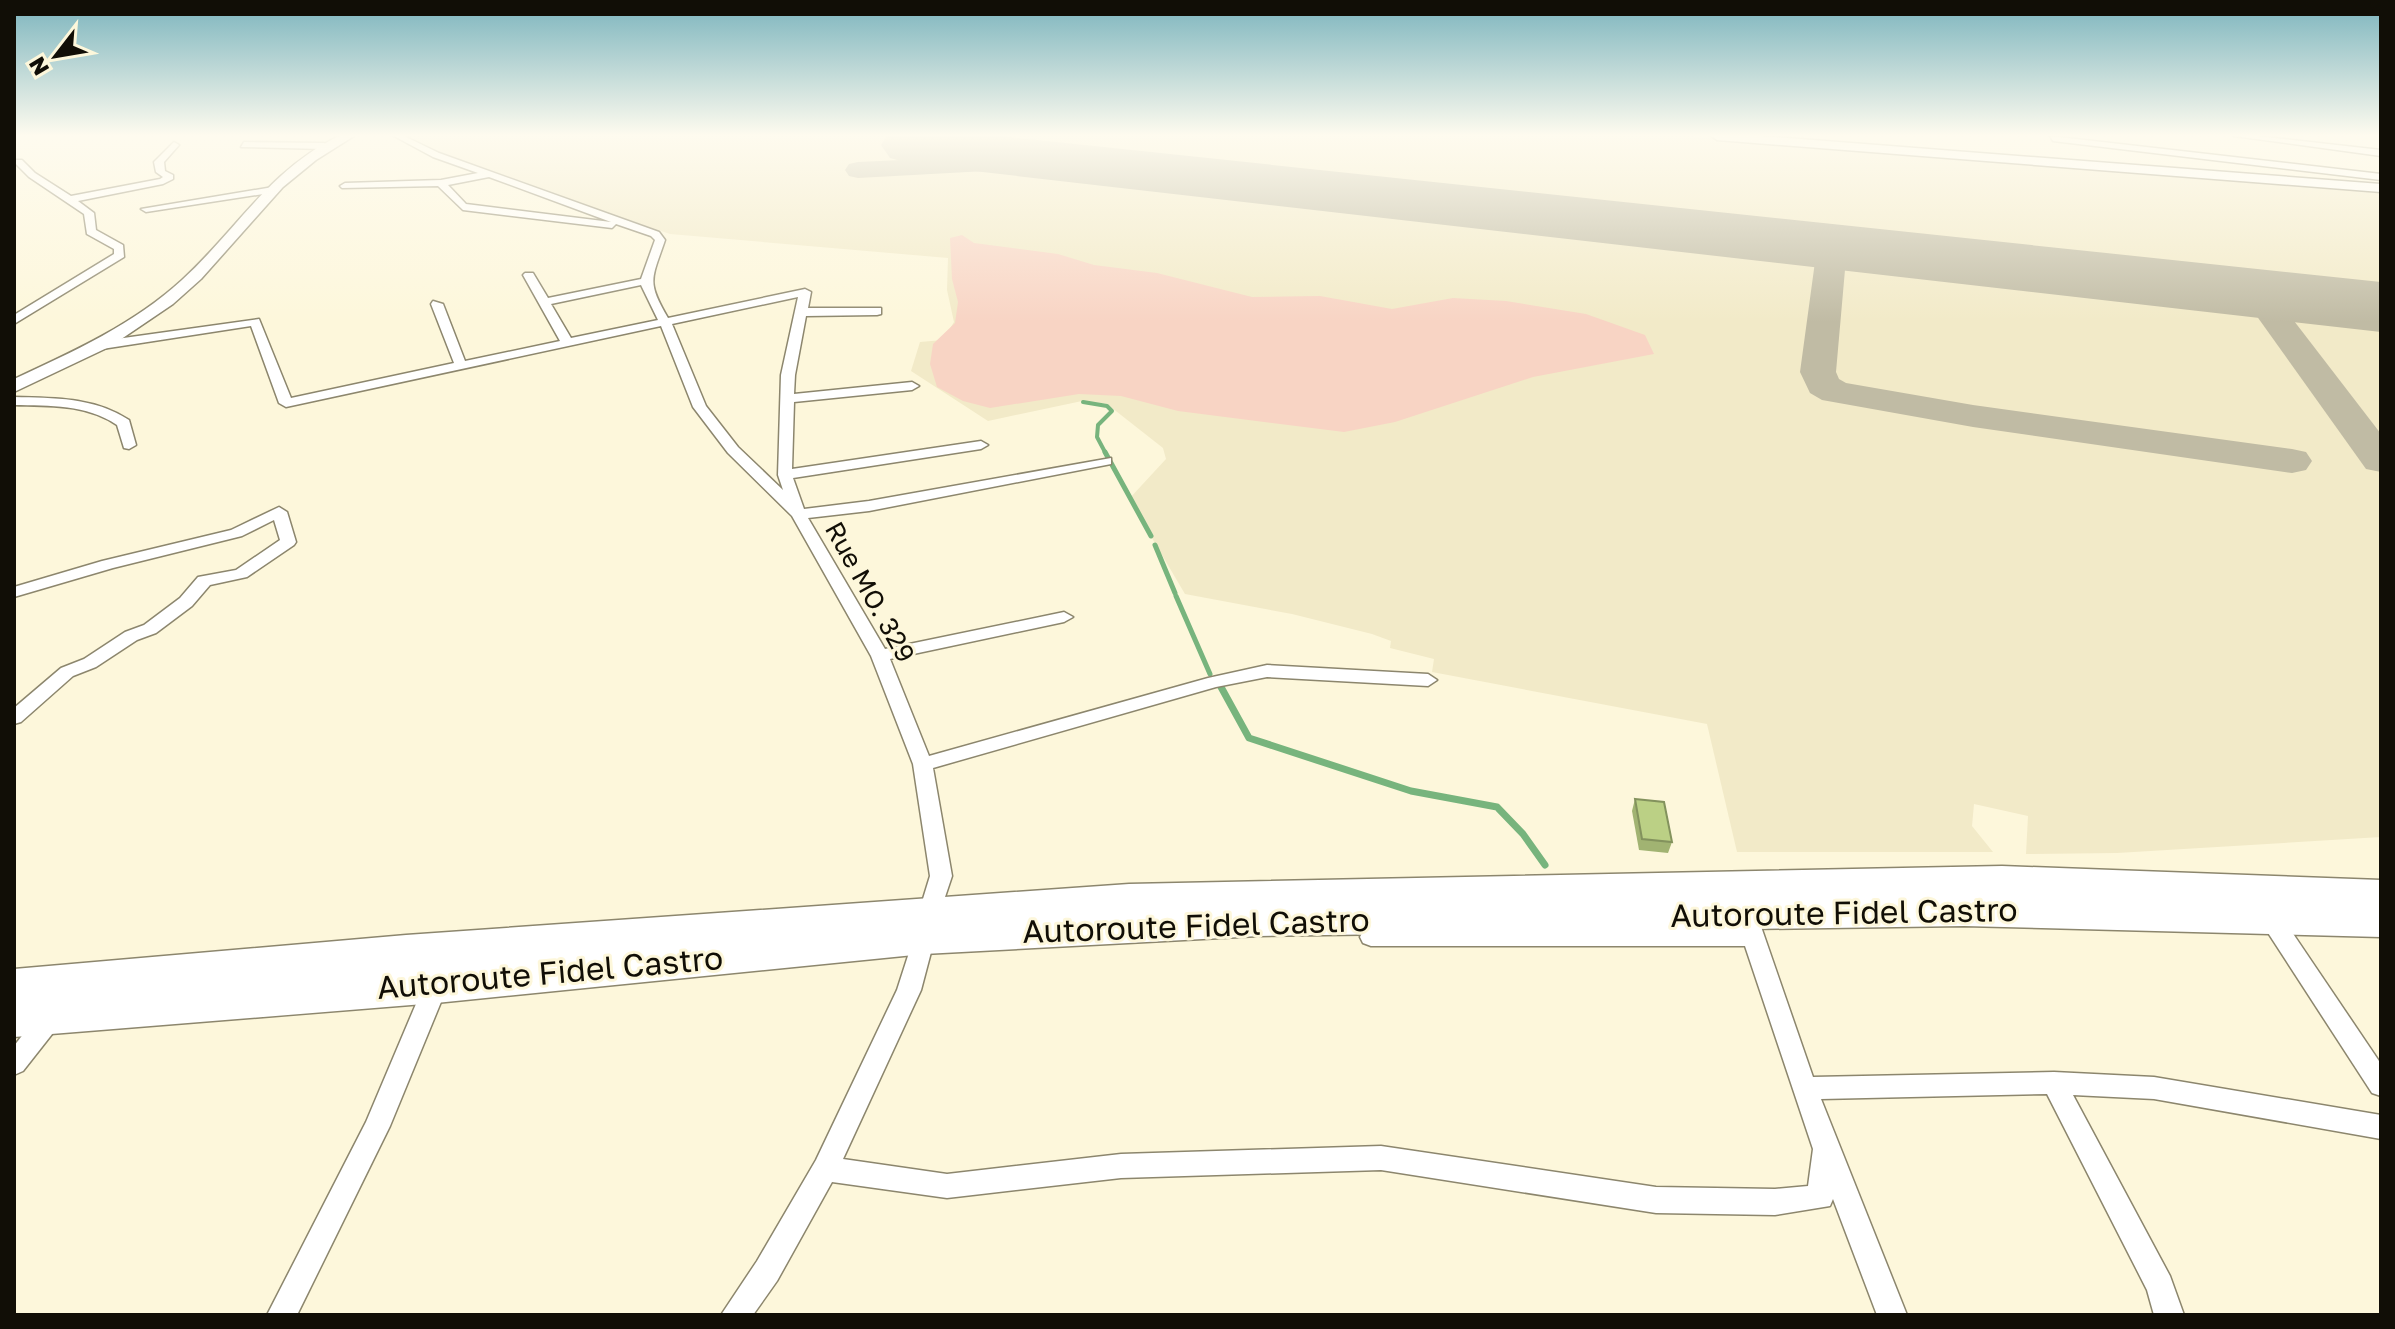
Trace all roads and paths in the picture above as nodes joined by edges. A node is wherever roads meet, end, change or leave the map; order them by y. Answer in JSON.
{"nodes":[{"id":1,"x":65,"y":198,"type":"edge"},
{"id":2,"x":78,"y":198,"type":"edge"},
{"id":3,"x":219,"y":198,"type":"edge"},
{"id":4,"x":266,"y":198,"type":"edge"},
{"id":5,"x":455,"y":198,"type":"edge"},
{"id":6,"x":556,"y":198,"type":"edge"},
{"id":7,"x":68,"y":200,"type":"junction"},
{"id":8,"x":146,"y":209,"type":"dead end"},
{"id":9,"x":646,"y":230,"type":"junction"},
{"id":10,"x":529,"y":275,"type":"dead end"},
{"id":11,"x":646,"y":281,"type":"junction"},
{"id":12,"x":14,"y":302,"type":"edge"},
{"id":13,"x":544,"y":302,"type":"junction"},
{"id":14,"x":39,"y":303,"type":"junction"},
{"id":15,"x":437,"y":304,"type":"dead end"},
{"id":16,"x":877,"y":311,"type":"dead end"},
{"id":17,"x":800,"y":312,"type":"junction"},
{"id":18,"x":14,"y":320,"type":"edge"},
{"id":19,"x":665,"y":322,"type":"junction"},
{"id":20,"x":567,"y":343,"type":"junction"},
{"id":21,"x":102,"y":345,"type":"junction"},
{"id":22,"x":461,"y":366,"type":"junction"},
{"id":23,"x":14,"y":386,"type":"edge"},
{"id":24,"x":912,"y":386,"type":"dead end"},
{"id":25,"x":787,"y":399,"type":"junction"},
{"id":26,"x":14,"y":401,"type":"edge"},
{"id":27,"x":129,"y":445,"type":"dead end"},
{"id":28,"x":981,"y":445,"type":"dead end"},
{"id":29,"x":1106,"y":461,"type":"dead end"},
{"id":30,"x":785,"y":475,"type":"junction"},
{"id":31,"x":798,"y":514,"type":"junction"},
{"id":32,"x":14,"y":592,"type":"edge"},
{"id":33,"x":1064,"y":617,"type":"dead end"},
{"id":34,"x":880,"y":656,"type":"junction"},
{"id":35,"x":1428,"y":680,"type":"dead end"},
{"id":36,"x":14,"y":718,"type":"edge"},
{"id":37,"x":923,"y":764,"type":"junction"},
{"id":38,"x":2381,"y":896,"type":"edge"},
{"id":39,"x":2269,"y":916,"type":"junction"},
{"id":40,"x":2381,"y":921,"type":"edge"},
{"id":41,"x":927,"y":925,"type":"junction"},
{"id":42,"x":1750,"y":926,"type":"junction"},
{"id":43,"x":1371,"y":937,"type":"dead end"},
{"id":44,"x":436,"y":985,"type":"junction"},
{"id":45,"x":14,"y":987,"type":"edge"},
{"id":46,"x":33,"y":1016,"type":"edge"},
{"id":47,"x":14,"y":1064,"type":"edge"},
{"id":48,"x":2054,"y":1083,"type":"junction"},
{"id":49,"x":2381,"y":1085,"type":"edge"},
{"id":50,"x":1805,"y":1088,"type":"junction"},
{"id":51,"x":2381,"y":1127,"type":"edge"},
{"id":52,"x":1826,"y":1149,"type":"junction"},
{"id":53,"x":825,"y":1169,"type":"junction"},
{"id":54,"x":282,"y":1315,"type":"edge"},
{"id":55,"x":736,"y":1315,"type":"edge"},
{"id":56,"x":1892,"y":1315,"type":"edge"},
{"id":57,"x":2169,"y":1315,"type":"edge"}],
"edges":[{"from":1,"to":7,"type":"street"},
{"from":2,"to":7,"type":"street"},
{"from":3,"to":8,"type":"street"},
{"from":4,"to":21,"type":"street"},
{"from":5,"to":9,"type":"street"},
{"from":6,"to":9,"type":"street"},
{"from":7,"to":14,"type":"street"},
{"from":9,"to":11,"type":"street"},
{"from":10,"to":13,"type":"street"},
{"from":11,"to":13,"type":"street"},
{"from":11,"to":19,"type":"street"},
{"from":12,"to":14,"type":"street"},
{"from":13,"to":20,"type":"street"},
{"from":14,"to":18,"type":"street"},
{"from":15,"to":22,"type":"street"},
{"from":16,"to":17,"type":"street"},
{"from":17,"to":19,"type":"street","name":"Rue MO. 329"},
{"from":17,"to":25,"type":"street","name":"Rue MO. 329"},
{"from":19,"to":20,"type":"street"},
{"from":19,"to":31,"type":"street"},
{"from":20,"to":22,"type":"street"},
{"from":21,"to":22,"type":"street"},
{"from":21,"to":23,"type":"street"},
{"from":24,"to":25,"type":"street"},
{"from":25,"to":30,"type":"street","name":"Rue MO. 329"},
{"from":26,"to":27,"type":"street"},
{"from":28,"to":30,"type":"street"},
{"from":29,"to":31,"type":"street"},
{"from":30,"to":31,"type":"street","name":"Rue MO. 329"},
{"from":31,"to":34,"type":"street","name":"Rue MO. 329"},
{"from":32,"to":36,"type":"street"},
{"from":33,"to":34,"type":"street"},
{"from":34,"to":37,"type":"street","name":"Rue MO. 329"},
{"from":35,"to":37,"type":"street"},
{"from":37,"to":41,"type":"street","name":"Rue MO. 329"},
{"from":38,"to":41,"type":"highway","name":"Autoroute Fidel Castro"},
{"from":39,"to":40,"type":"highway","name":"Autoroute Fidel Castro"},
{"from":39,"to":42,"type":"highway","name":"Autoroute Fidel Castro"},
{"from":39,"to":49,"type":"street"},
{"from":41,"to":42,"type":"highway","name":"Autoroute Fidel Castro"},
{"from":41,"to":44,"type":"highway","name":"Autoroute Fidel Castro"},
{"from":41,"to":45,"type":"highway","name":"Autoroute Fidel Castro"},
{"from":41,"to":53,"type":"street","name":"Rue MO. 329"},
{"from":42,"to":43,"type":"street"},
{"from":42,"to":50,"type":"street"},
{"from":44,"to":46,"type":"highway","name":"Autoroute Fidel Castro"},
{"from":44,"to":54,"type":"street"},
{"from":46,"to":47,"type":"street"},
{"from":48,"to":50,"type":"street"},
{"from":48,"to":51,"type":"street"},
{"from":48,"to":57,"type":"street"},
{"from":50,"to":52,"type":"street"},
{"from":52,"to":53,"type":"street"},
{"from":52,"to":56,"type":"street"},
{"from":53,"to":55,"type":"street","name":"Rue MO. 329"}]}
